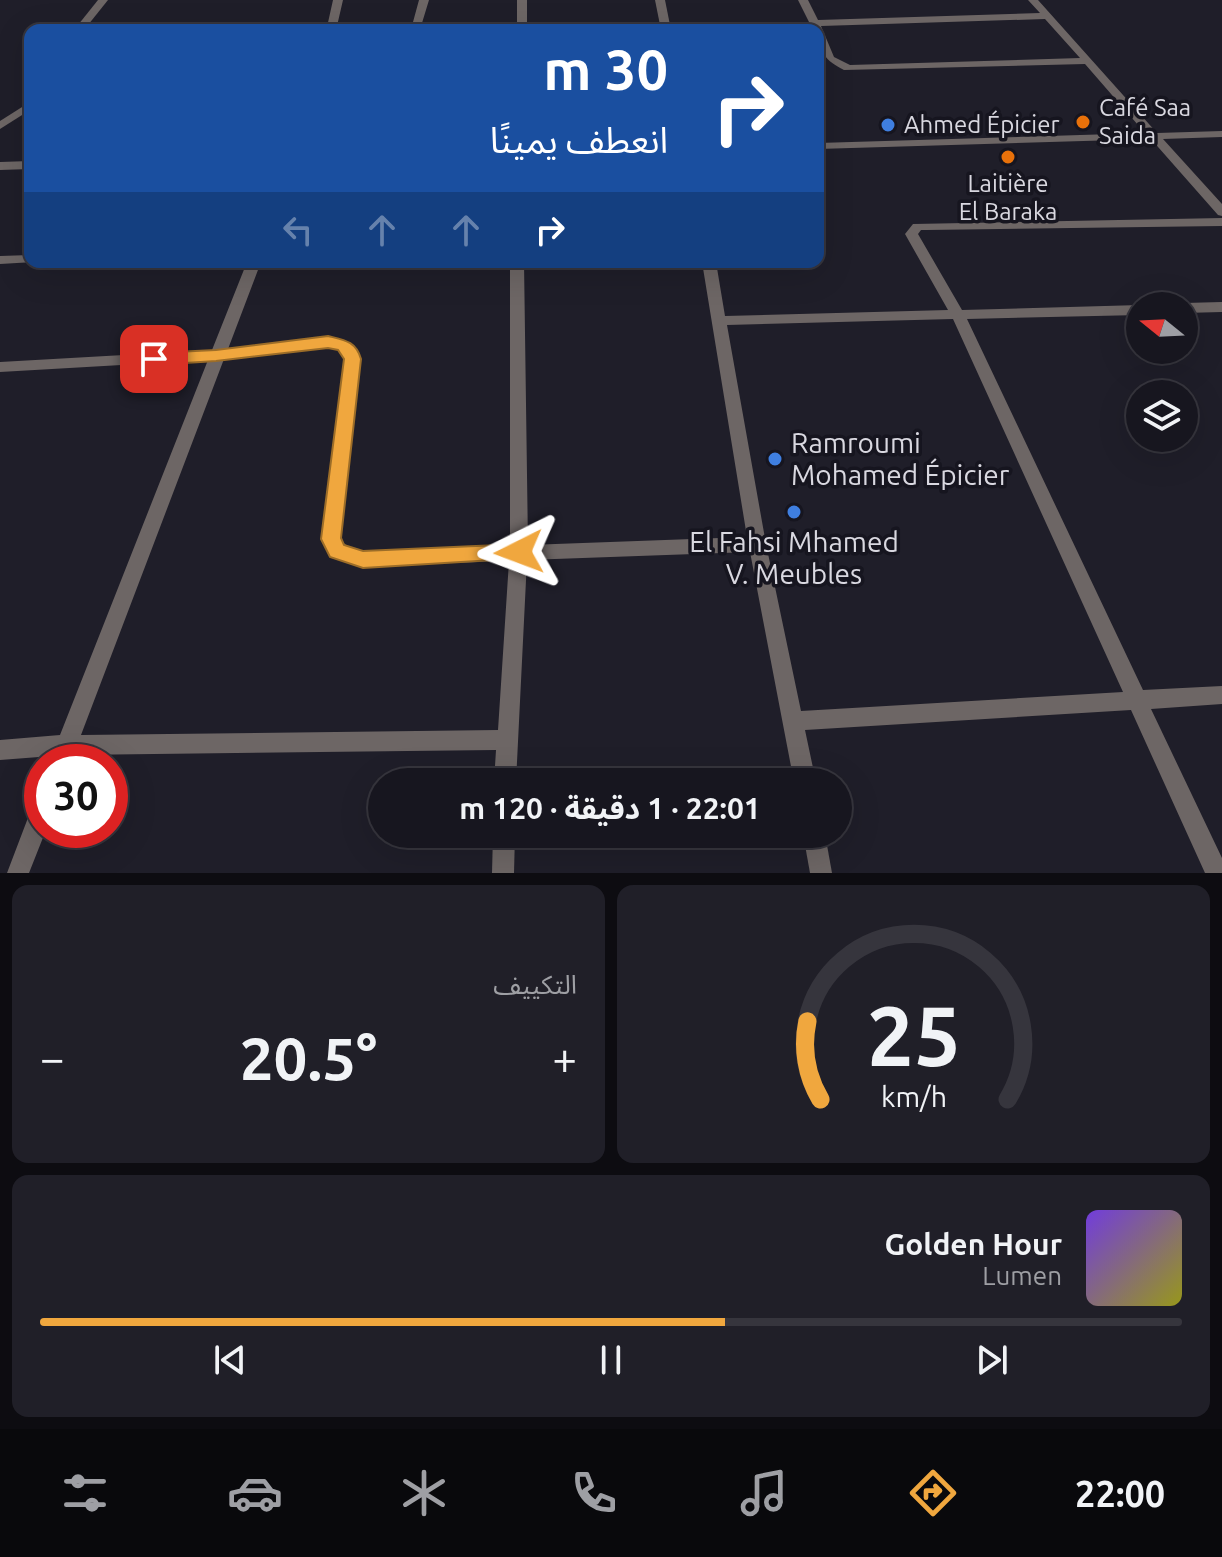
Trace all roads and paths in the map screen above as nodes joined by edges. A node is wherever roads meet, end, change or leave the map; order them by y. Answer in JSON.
{"nodes":[{"id":1,"x":103,"y":0,"type":"edge"},
{"id":2,"x":338,"y":0,"type":"edge"},
{"id":3,"x":424,"y":0,"type":"edge"},
{"id":4,"x":522,"y":0,"type":"edge"},
{"id":5,"x":660,"y":0,"type":"edge"},
{"id":6,"x":803,"y":0,"type":"edge"},
{"id":7,"x":1033,"y":0,"type":"edge"},
{"id":8,"x":1047,"y":16,"type":"junction"},
{"id":9,"x":84,"y":24,"type":"edge"},
{"id":10,"x":332,"y":24,"type":"edge"},
{"id":11,"x":416,"y":24,"type":"edge"},
{"id":12,"x":522,"y":24,"type":"edge"},
{"id":13,"x":665,"y":24,"type":"edge"},
{"id":14,"x":815,"y":24,"type":"edge"},
{"id":15,"x":824,"y":28,"type":"edge"},
{"id":16,"x":824,"y":45,"type":"edge"},
{"id":17,"x":1088,"y":61,"type":"junction"},
{"id":18,"x":24,"y":109,"type":"edge"},
{"id":19,"x":0,"y":126,"type":"edge"},
{"id":20,"x":1222,"y":134,"type":"edge"},
{"id":21,"x":1158,"y":137,"type":"junction"},
{"id":22,"x":824,"y":146,"type":"edge"},
{"id":23,"x":24,"y":165,"type":"edge"},
{"id":24,"x":0,"y":166,"type":"edge"},
{"id":25,"x":1222,"y":212,"type":"edge"},
{"id":26,"x":1222,"y":222,"type":"edge"},
{"id":27,"x":24,"y":259,"type":"edge"},
{"id":28,"x":0,"y":260,"type":"edge"},
{"id":29,"x":252,"y":268,"type":"edge"},
{"id":30,"x":517,"y":268,"type":"edge"},
{"id":31,"x":710,"y":268,"type":"edge"},
{"id":32,"x":1222,"y":307,"type":"edge"},
{"id":33,"x":1198,"y":308,"type":"edge"},
{"id":34,"x":1126,"y":311,"type":"edge"},
{"id":35,"x":959,"y":317,"type":"junction"},
{"id":36,"x":720,"y":321,"type":"junction"},
{"id":37,"x":216,"y":355,"type":"junction"},
{"id":38,"x":0,"y":367,"type":"edge"},
{"id":39,"x":757,"y":544,"type":"junction"},
{"id":40,"x":519,"y":552,"type":"junction"},
{"id":41,"x":1222,"y":695,"type":"edge"},
{"id":42,"x":1135,"y":699,"type":"junction"},
{"id":43,"x":793,"y":721,"type":"junction"},
{"id":44,"x":506,"y":740,"type":"junction"},
{"id":45,"x":67,"y":744,"type":"edge"},
{"id":46,"x":0,"y":750,"type":"edge"},
{"id":47,"x":24,"y":752,"type":"edge"},
{"id":48,"x":128,"y":752,"type":"edge"},
{"id":49,"x":505,"y":768,"type":"edge"},
{"id":50,"x":802,"y":768,"type":"edge"},
{"id":51,"x":28,"y":848,"type":"edge"},
{"id":52,"x":504,"y":848,"type":"edge"},
{"id":53,"x":817,"y":848,"type":"edge"},
{"id":54,"x":18,"y":873,"type":"edge"},
{"id":55,"x":503,"y":873,"type":"edge"},
{"id":56,"x":821,"y":873,"type":"edge"},
{"id":57,"x":1217,"y":873,"type":"edge"}],
"edges":[{"from":1,"to":9,"type":"street"},
{"from":2,"to":10,"type":"street"},
{"from":3,"to":11,"type":"street"},
{"from":4,"to":12,"type":"street"},
{"from":5,"to":13,"type":"street"},
{"from":6,"to":14,"type":"street"},
{"from":7,"to":8,"type":"street"},
{"from":8,"to":15,"type":"street"},
{"from":8,"to":17,"type":"street"},
{"from":16,"to":17,"type":"street"},
{"from":17,"to":21,"type":"street"},
{"from":18,"to":19,"type":"street"},
{"from":20,"to":21,"type":"street"},
{"from":21,"to":22,"type":"street"},
{"from":21,"to":25,"type":"street"},
{"from":23,"to":24,"type":"street"},
{"from":26,"to":35,"type":"street"},
{"from":27,"to":28,"type":"street"},
{"from":29,"to":37,"type":"street"},
{"from":30,"to":40,"type":"street"},
{"from":31,"to":36,"type":"street"},
{"from":32,"to":33,"type":"street"},
{"from":34,"to":35,"type":"street"},
{"from":35,"to":36,"type":"street"},
{"from":35,"to":42,"type":"street"},
{"from":36,"to":39,"type":"street"},
{"from":37,"to":38,"type":"street"},
{"from":37,"to":40,"type":"street"},
{"from":37,"to":45,"type":"street"},
{"from":39,"to":40,"type":"street"},
{"from":39,"to":43,"type":"street"},
{"from":40,"to":44,"type":"street"},
{"from":41,"to":42,"type":"street"},
{"from":42,"to":43,"type":"street"},
{"from":42,"to":57,"type":"street"},
{"from":43,"to":50,"type":"street"},
{"from":44,"to":48,"type":"street"},
{"from":44,"to":49,"type":"street"},
{"from":46,"to":47,"type":"street"},
{"from":51,"to":54,"type":"street"},
{"from":52,"to":55,"type":"street"},
{"from":53,"to":56,"type":"street"}]}
